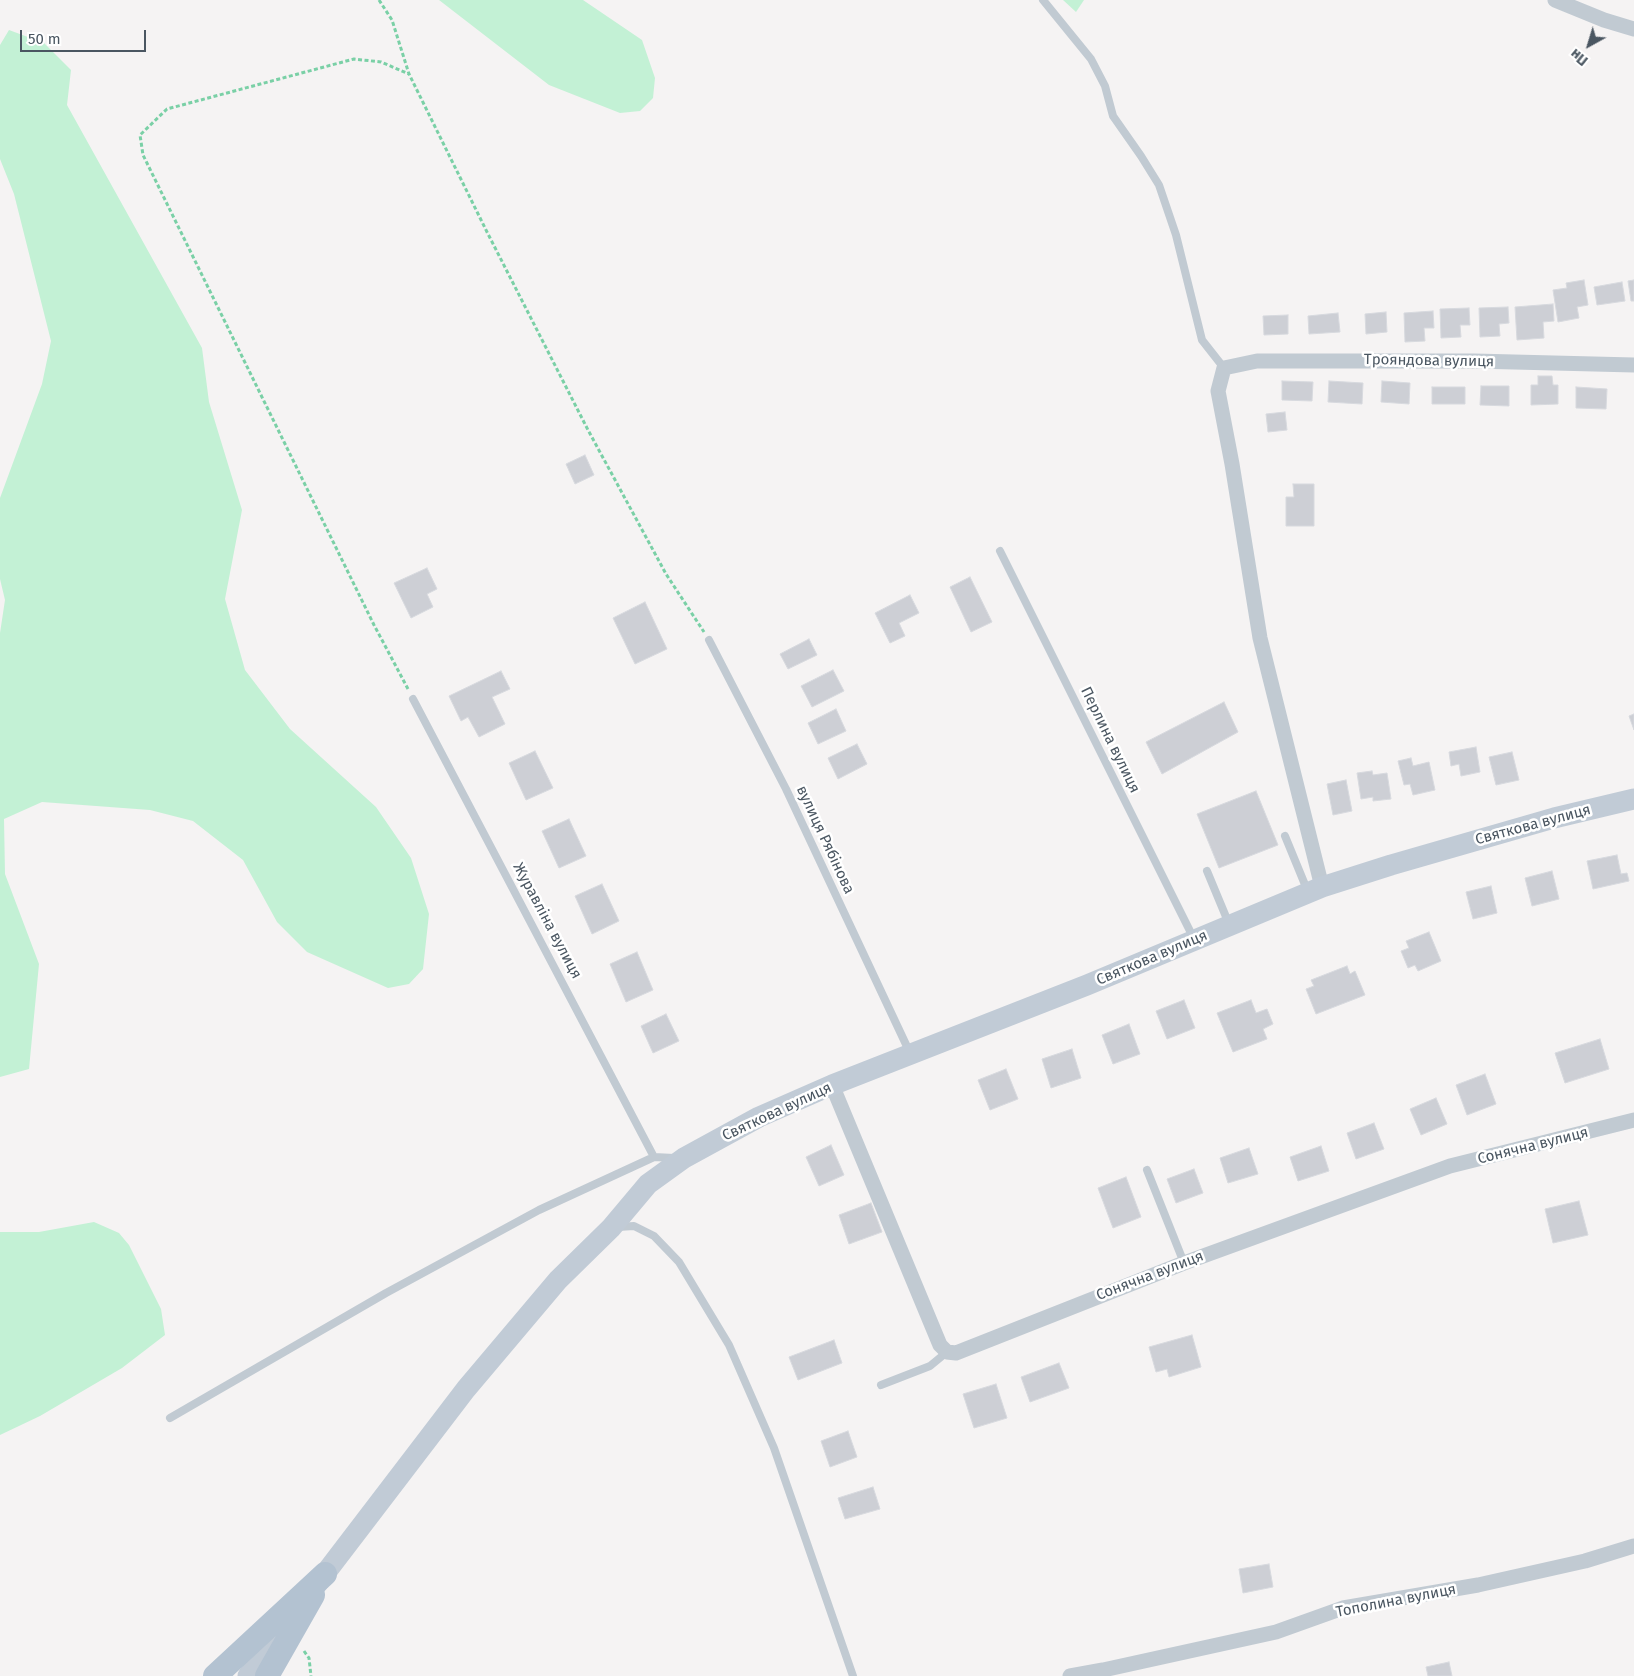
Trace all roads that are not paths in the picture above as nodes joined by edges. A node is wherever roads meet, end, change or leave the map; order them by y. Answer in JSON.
{"nodes":[{"id":1,"x":1043,"y":0,"type":"edge"},
{"id":2,"x":1556,"y":0,"type":"edge"},
{"id":3,"x":1634,"y":29,"type":"edge"},
{"id":4,"x":1634,"y":365,"type":"edge"},
{"id":5,"x":1224,"y":368,"type":"junction"},
{"id":6,"x":1000,"y":551,"type":"dead end"},
{"id":7,"x":709,"y":640,"type":"road end"},
{"id":8,"x":413,"y":699,"type":"road end"},
{"id":9,"x":1634,"y":799,"type":"edge"},
{"id":10,"x":1285,"y":836,"type":"dead end"},
{"id":11,"x":1208,"y":870,"type":"dead end"},
{"id":12,"x":1315,"y":890,"type":"junction"},
{"id":13,"x":1230,"y":926,"type":"junction"},
{"id":14,"x":1194,"y":940,"type":"junction"},
{"id":15,"x":911,"y":1055,"type":"junction"},
{"id":16,"x":832,"y":1085,"type":"junction"},
{"id":17,"x":1634,"y":1120,"type":"edge"},
{"id":18,"x":654,"y":1157,"type":"junction"},
{"id":19,"x":684,"y":1158,"type":"junction"},
{"id":20,"x":1147,"y":1170,"type":"dead end"},
{"id":21,"x":611,"y":1228,"type":"junction"},
{"id":22,"x":1184,"y":1263,"type":"junction"},
{"id":23,"x":947,"y":1352,"type":"junction"},
{"id":24,"x":882,"y":1385,"type":"dead end"},
{"id":25,"x":170,"y":1418,"type":"dead end"},
{"id":26,"x":1634,"y":1546,"type":"edge"},
{"id":27,"x":325,"y":1574,"type":"junction"},
{"id":28,"x":215,"y":1676,"type":"edge"},
{"id":29,"x":248,"y":1676,"type":"edge"},
{"id":30,"x":267,"y":1676,"type":"edge"},
{"id":31,"x":853,"y":1676,"type":"edge"},
{"id":32,"x":1070,"y":1676,"type":"edge"}],
"edges":[{"from":1,"to":5,"type":"lane"},
{"from":2,"to":3,"type":"street"},
{"from":4,"to":5,"type":"street","name":"Трояндова вулиця"},
{"from":5,"to":12,"type":"street"},
{"from":6,"to":14,"type":"lane","name":"Перлина вулиця"},
{"from":7,"to":15,"type":"lane","name":"вулиця Рябінова"},
{"from":8,"to":18,"type":"lane","name":"Журавліна вулиця"},
{"from":9,"to":12,"type":"main road","name":"Святкова вулиця"},
{"from":10,"to":12,"type":"lane"},
{"from":11,"to":13,"type":"lane"},
{"from":12,"to":13,"type":"main road","name":"Святкова вулиця"},
{"from":13,"to":14,"type":"main road","name":"Святкова вулиця"},
{"from":14,"to":15,"type":"main road","name":"Святкова вулиця"},
{"from":15,"to":16,"type":"main road","name":"Святкова вулиця"},
{"from":16,"to":19,"type":"main road","name":"Святкова вулиця"},
{"from":16,"to":23,"type":"street"},
{"from":17,"to":22,"type":"street","name":"Сонячна вулиця"},
{"from":18,"to":19,"type":"lane"},
{"from":18,"to":25,"type":"lane"},
{"from":19,"to":21,"type":"main road","name":"Святкова вулиця"},
{"from":20,"to":22,"type":"lane"},
{"from":21,"to":27,"type":"main road","name":"Святкова вулиця"},
{"from":21,"to":31,"type":"lane"},
{"from":22,"to":23,"type":"street","name":"Сонячна вулиця"},
{"from":23,"to":24,"type":"lane"},
{"from":26,"to":32,"type":"street","name":"Тополина вулиця"},
{"from":27,"to":28,"type":"main road"},
{"from":27,"to":29,"type":"main road","name":"Святкова вулиця"},
{"from":27,"to":30,"type":"main road"}]}
